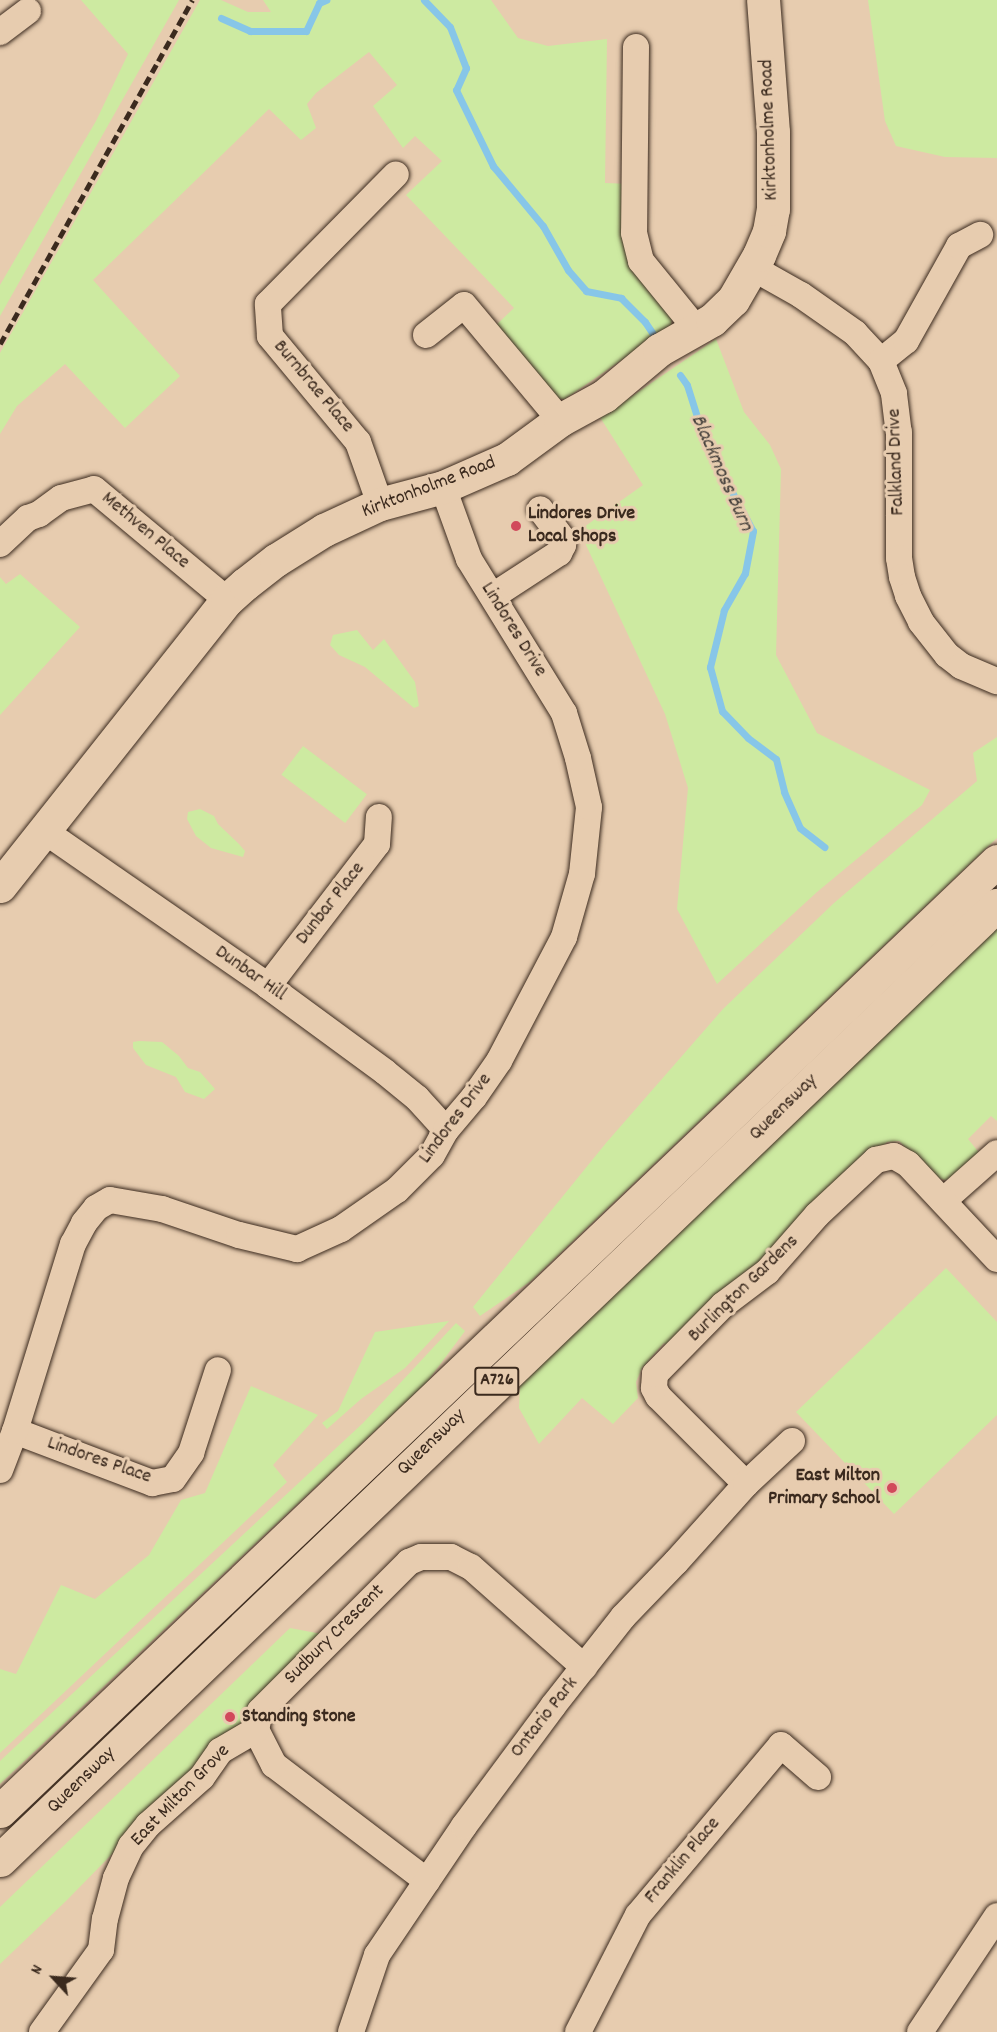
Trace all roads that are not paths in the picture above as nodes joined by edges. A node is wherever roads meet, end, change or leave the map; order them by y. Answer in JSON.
{"nodes":[{"id":1,"x":763,"y":0,"type":"edge"},
{"id":2,"x":28,"y":11,"type":"dead end"},
{"id":3,"x":0,"y":32,"type":"edge"},
{"id":4,"x":636,"y":47,"type":"dead end"},
{"id":5,"x":396,"y":174,"type":"dead end"},
{"id":6,"x":980,"y":235,"type":"dead end"},
{"id":7,"x":753,"y":268,"type":"junction"},
{"id":8,"x":697,"y":330,"type":"junction"},
{"id":9,"x":426,"y":335,"type":"dead end"},
{"id":10,"x":880,"y":361,"type":"junction"},
{"id":11,"x":560,"y":420,"type":"junction"},
{"id":12,"x":443,"y":487,"type":"junction"},
{"id":13,"x":380,"y":504,"type":"junction"},
{"id":14,"x":540,"y":509,"type":"dead end"},
{"id":15,"x":0,"y":544,"type":"edge"},
{"id":16,"x":493,"y":596,"type":"junction"},
{"id":17,"x":227,"y":600,"type":"junction"},
{"id":18,"x":997,"y":681,"type":"edge"},
{"id":19,"x":379,"y":817,"type":"dead end"},
{"id":20,"x":43,"y":830,"type":"junction"},
{"id":21,"x":997,"y":861,"type":"edge"},
{"id":22,"x":0,"y":886,"type":"edge"},
{"id":23,"x":997,"y":904,"type":"edge"},
{"id":24,"x":268,"y":986,"type":"junction"},
{"id":25,"x":446,"y":1130,"type":"junction"},
{"id":26,"x":997,"y":1153,"type":"edge"},
{"id":27,"x":943,"y":1201,"type":"junction"},
{"id":28,"x":997,"y":1258,"type":"edge"},
{"id":29,"x":218,"y":1370,"type":"dead end"},
{"id":30,"x":15,"y":1431,"type":"junction"},
{"id":31,"x":792,"y":1441,"type":"dead end"},
{"id":32,"x":0,"y":1470,"type":"edge"},
{"id":33,"x":746,"y":1484,"type":"junction"},
{"id":34,"x":584,"y":1667,"type":"junction"},
{"id":35,"x":256,"y":1730,"type":"junction"},
{"id":36,"x":818,"y":1777,"type":"dead end"},
{"id":37,"x":0,"y":1811,"type":"edge"},
{"id":38,"x":0,"y":1860,"type":"edge"},
{"id":39,"x":427,"y":1881,"type":"junction"},
{"id":40,"x":997,"y":1916,"type":"edge"},
{"id":41,"x":42,"y":2032,"type":"edge"},
{"id":42,"x":351,"y":2032,"type":"edge"},
{"id":43,"x":578,"y":2032,"type":"edge"},
{"id":44,"x":920,"y":2032,"type":"edge"}],
"edges":[{"from":1,"to":7,"type":"main road","name":"Kirktonholme Road"},
{"from":2,"to":3,"type":"street"},
{"from":4,"to":8,"type":"street"},
{"from":5,"to":13,"type":"street","name":"Burnbrae Place"},
{"from":6,"to":10,"type":"street"},
{"from":7,"to":8,"type":"main road","name":"Kirktonholme Road"},
{"from":7,"to":10,"type":"street","name":"Falkland Drive"},
{"from":8,"to":11,"type":"main road","name":"Kirktonholme Road"},
{"from":9,"to":11,"type":"street"},
{"from":10,"to":18,"type":"street","name":"Falkland Drive"},
{"from":11,"to":12,"type":"main road","name":"Kirktonholme Road"},
{"from":12,"to":13,"type":"main road","name":"Kirktonholme Road"},
{"from":12,"to":16,"type":"street","name":"Lindores Drive"},
{"from":13,"to":17,"type":"main road","name":"Kirktonholme Road"},
{"from":14,"to":16,"type":"street"},
{"from":15,"to":17,"type":"street","name":"Methven Place"},
{"from":16,"to":25,"type":"street","name":"Lindores Drive"},
{"from":17,"to":20,"type":"main road","name":"Kirktonholme Road"},
{"from":19,"to":24,"type":"street","name":"Dunbar Place"},
{"from":20,"to":22,"type":"main road","name":"Kirktonholme Road"},
{"from":20,"to":24,"type":"street","name":"Dunbar Hill"},
{"from":21,"to":37,"type":"main road","name":"Queensway","number":"A726"},
{"from":23,"to":38,"type":"main road","name":"Queensway","number":"A726"},
{"from":24,"to":25,"type":"street","name":"Dunbar Hill"},
{"from":25,"to":30,"type":"street","name":"Lindores Drive"},
{"from":26,"to":27,"type":"street"},
{"from":27,"to":28,"type":"street","name":"Burlington Gardens"},
{"from":27,"to":33,"type":"street","name":"Burlington Gardens"},
{"from":29,"to":30,"type":"street","name":"Lindores Place"},
{"from":30,"to":32,"type":"street","name":"Lindores Drive"},
{"from":31,"to":33,"type":"street","name":"Ontario Park"},
{"from":33,"to":34,"type":"street","name":"Ontario Park"},
{"from":34,"to":35,"type":"street","name":"Sudbury Crescent"},
{"from":34,"to":39,"type":"street","name":"Ontario Park"},
{"from":35,"to":39,"type":"street"},
{"from":35,"to":41,"type":"street","name":"East Milton Grove"},
{"from":36,"to":43,"type":"street","name":"Franklin Place"},
{"from":39,"to":42,"type":"street","name":"Ontario Park"},
{"from":40,"to":44,"type":"street"}]}
